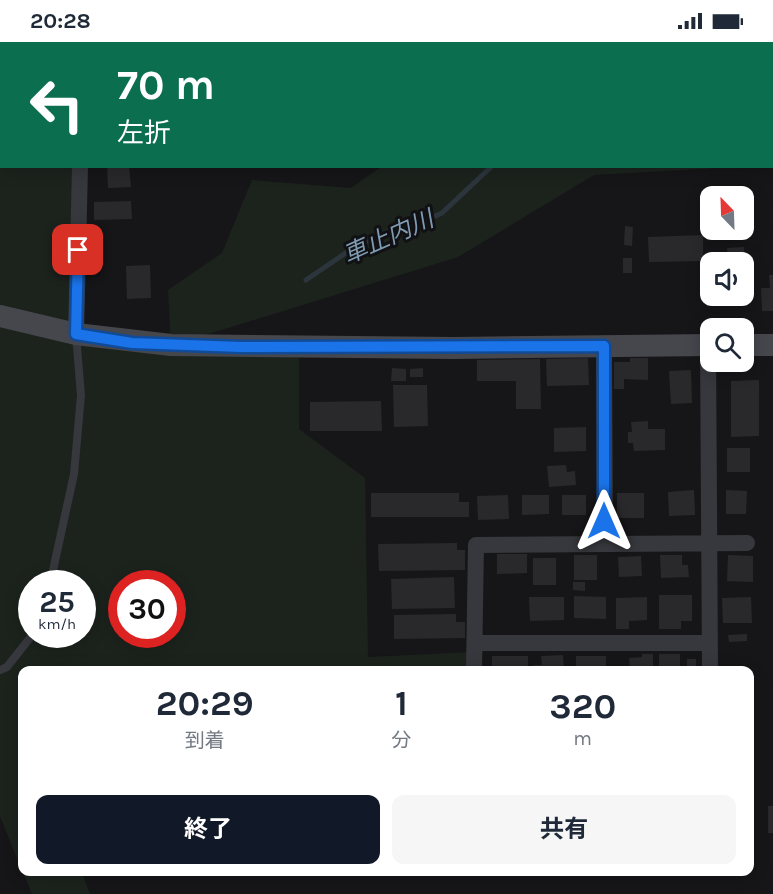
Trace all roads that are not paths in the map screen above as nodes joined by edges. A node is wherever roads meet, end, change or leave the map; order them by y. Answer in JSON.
{"nodes":[{"id":1,"x":80,"y":168,"type":"edge"},
{"id":2,"x":0,"y":316,"type":"edge"},
{"id":3,"x":76,"y":334,"type":"junction"},
{"id":4,"x":700,"y":345,"type":"edge"},
{"id":5,"x":754,"y":345,"type":"edge"},
{"id":6,"x":773,"y":345,"type":"edge"},
{"id":7,"x":604,"y":346,"type":"junction"},
{"id":8,"x":710,"y":372,"type":"edge"},
{"id":9,"x":604,"y":543,"type":"junction"},
{"id":10,"x":709,"y":543,"type":"junction"},
{"id":11,"x":747,"y":543,"type":"dead end"},
{"id":12,"x":53,"y":570,"type":"edge"},
{"id":13,"x":709,"y":643,"type":"junction"},
{"id":14,"x":475,"y":644,"type":"junction"},
{"id":15,"x":20,"y":648,"type":"edge"},
{"id":16,"x":474,"y":666,"type":"edge"},
{"id":17,"x":710,"y":666,"type":"edge"},
{"id":18,"x":0,"y":670,"type":"edge"}],
"edges":[{"from":1,"to":3,"type":"street"},
{"from":2,"to":3,"type":"street"},
{"from":3,"to":7,"type":"street"},
{"from":3,"to":12,"type":"lane"},
{"from":4,"to":7,"type":"street"},
{"from":5,"to":6,"type":"street"},
{"from":7,"to":9,"type":"street"},
{"from":8,"to":10,"type":"street"},
{"from":9,"to":10,"type":"street"},
{"from":9,"to":14,"type":"street"},
{"from":10,"to":11,"type":"street"},
{"from":10,"to":13,"type":"street"},
{"from":13,"to":14,"type":"street"},
{"from":13,"to":17,"type":"street"},
{"from":14,"to":16,"type":"street"},
{"from":15,"to":18,"type":"lane"}]}
